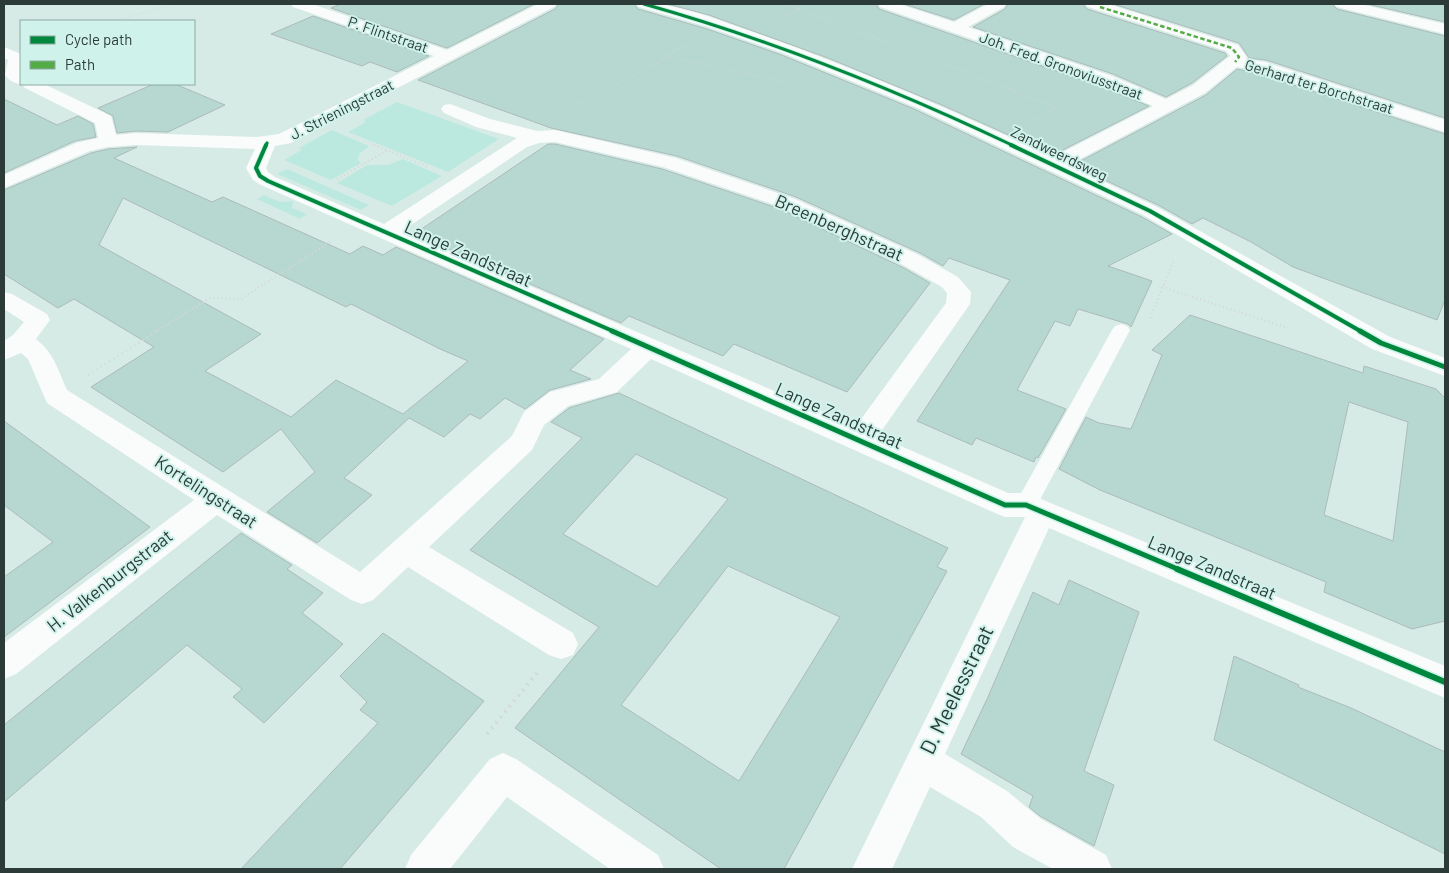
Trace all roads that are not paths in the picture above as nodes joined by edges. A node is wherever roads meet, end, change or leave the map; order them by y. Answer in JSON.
{"nodes":[{"id":1,"x":298,"y":4,"type":"edge"},
{"id":2,"x":549,"y":4,"type":"edge"},
{"id":3,"x":644,"y":4,"type":"edge"},
{"id":4,"x":885,"y":4,"type":"edge"},
{"id":5,"x":999,"y":4,"type":"edge"},
{"id":6,"x":1342,"y":4,"type":"edge"},
{"id":7,"x":1096,"y":5,"type":"edge"},
{"id":8,"x":955,"y":28,"type":"junction"},
{"id":9,"x":1445,"y":29,"type":"edge"},
{"id":10,"x":4,"y":52,"type":"edge"},
{"id":11,"x":449,"y":56,"type":"junction"},
{"id":12,"x":1235,"y":62,"type":"junction"},
{"id":13,"x":20,"y":78,"type":"edge"},
{"id":14,"x":33,"y":85,"type":"edge"},
{"id":15,"x":1168,"y":106,"type":"junction"},
{"id":16,"x":450,"y":109,"type":"dead end"},
{"id":17,"x":1445,"y":126,"type":"edge"},
{"id":18,"x":532,"y":136,"type":"junction"},
{"id":19,"x":108,"y":141,"type":"junction"},
{"id":20,"x":267,"y":143,"type":"junction"},
{"id":21,"x":1053,"y":165,"type":"junction"},
{"id":22,"x":4,"y":182,"type":"edge"},
{"id":23,"x":386,"y":232,"type":"junction"},
{"id":24,"x":4,"y":299,"type":"edge"},
{"id":25,"x":1121,"y":330,"type":"road end"},
{"id":26,"x":13,"y":347,"type":"edge"},
{"id":27,"x":648,"y":347,"type":"junction"},
{"id":28,"x":1445,"y":367,"type":"edge"},
{"id":29,"x":861,"y":440,"type":"junction"},
{"id":30,"x":216,"y":499,"type":"junction"},
{"id":31,"x":1034,"y":508,"type":"junction"},
{"id":32,"x":407,"y":550,"type":"junction"},
{"id":33,"x":561,"y":644,"type":"road end"},
{"id":34,"x":4,"y":663,"type":"edge"},
{"id":35,"x":1445,"y":682,"type":"edge"},
{"id":36,"x":923,"y":762,"type":"junction"},
{"id":37,"x":425,"y":869,"type":"edge"},
{"id":38,"x":644,"y":869,"type":"edge"},
{"id":39,"x":872,"y":869,"type":"edge"},
{"id":40,"x":1092,"y":869,"type":"edge"}],
"edges":[{"from":1,"to":11,"type":"street","name":"P. Flintstraat"},
{"from":2,"to":11,"type":"street","name":"J. Strieningstraat"},
{"from":3,"to":21,"type":"street","name":"Zandweerdsweg"},
{"from":4,"to":8,"type":"street","name":"Joh. Fred. Gronoviusstraat"},
{"from":5,"to":8,"type":"street"},
{"from":6,"to":9,"type":"street"},
{"from":7,"to":12,"type":"street","name":"Gerhard ter Borchstraat"},
{"from":8,"to":15,"type":"street","name":"Joh. Fred. Gronoviusstraat"},
{"from":10,"to":13,"type":"street"},
{"from":11,"to":20,"type":"street","name":"J. Strieningstraat"},
{"from":12,"to":15,"type":"street"},
{"from":12,"to":17,"type":"street","name":"Gerhard ter Borchstraat"},
{"from":14,"to":19,"type":"street"},
{"from":15,"to":21,"type":"street"},
{"from":16,"to":18,"type":"street","name":"Breenberghstraat"},
{"from":18,"to":23,"type":"street","name":"Breenberghstraat"},
{"from":18,"to":29,"type":"street","name":"Breenberghstraat"},
{"from":19,"to":20,"type":"street","name":"J. Strieningstraat"},
{"from":19,"to":22,"type":"street","name":"J. Strieningstraat"},
{"from":20,"to":23,"type":"street","name":"Lange Zandstraat"},
{"from":21,"to":28,"type":"street","name":"Zandweerdsweg"},
{"from":23,"to":27,"type":"street","name":"Lange Zandstraat"},
{"from":24,"to":26,"type":"street"},
{"from":25,"to":31,"type":"lane"},
{"from":26,"to":30,"type":"street","name":"Kortelingstraat"},
{"from":27,"to":29,"type":"street","name":"Lange Zandstraat"},
{"from":27,"to":32,"type":"street","name":"Kortelingstraat"},
{"from":29,"to":31,"type":"street","name":"Lange Zandstraat"},
{"from":30,"to":32,"type":"street","name":"Kortelingstraat"},
{"from":30,"to":34,"type":"street","name":"H. Valkenburgstraat"},
{"from":31,"to":35,"type":"street","name":"Lange Zandstraat"},
{"from":31,"to":36,"type":"street","name":"D. Meelesstraat"},
{"from":32,"to":33,"type":"street"},
{"from":36,"to":39,"type":"street","name":"D. Meelesstraat"},
{"from":36,"to":40,"type":"street"},
{"from":37,"to":38,"type":"street"}]}
